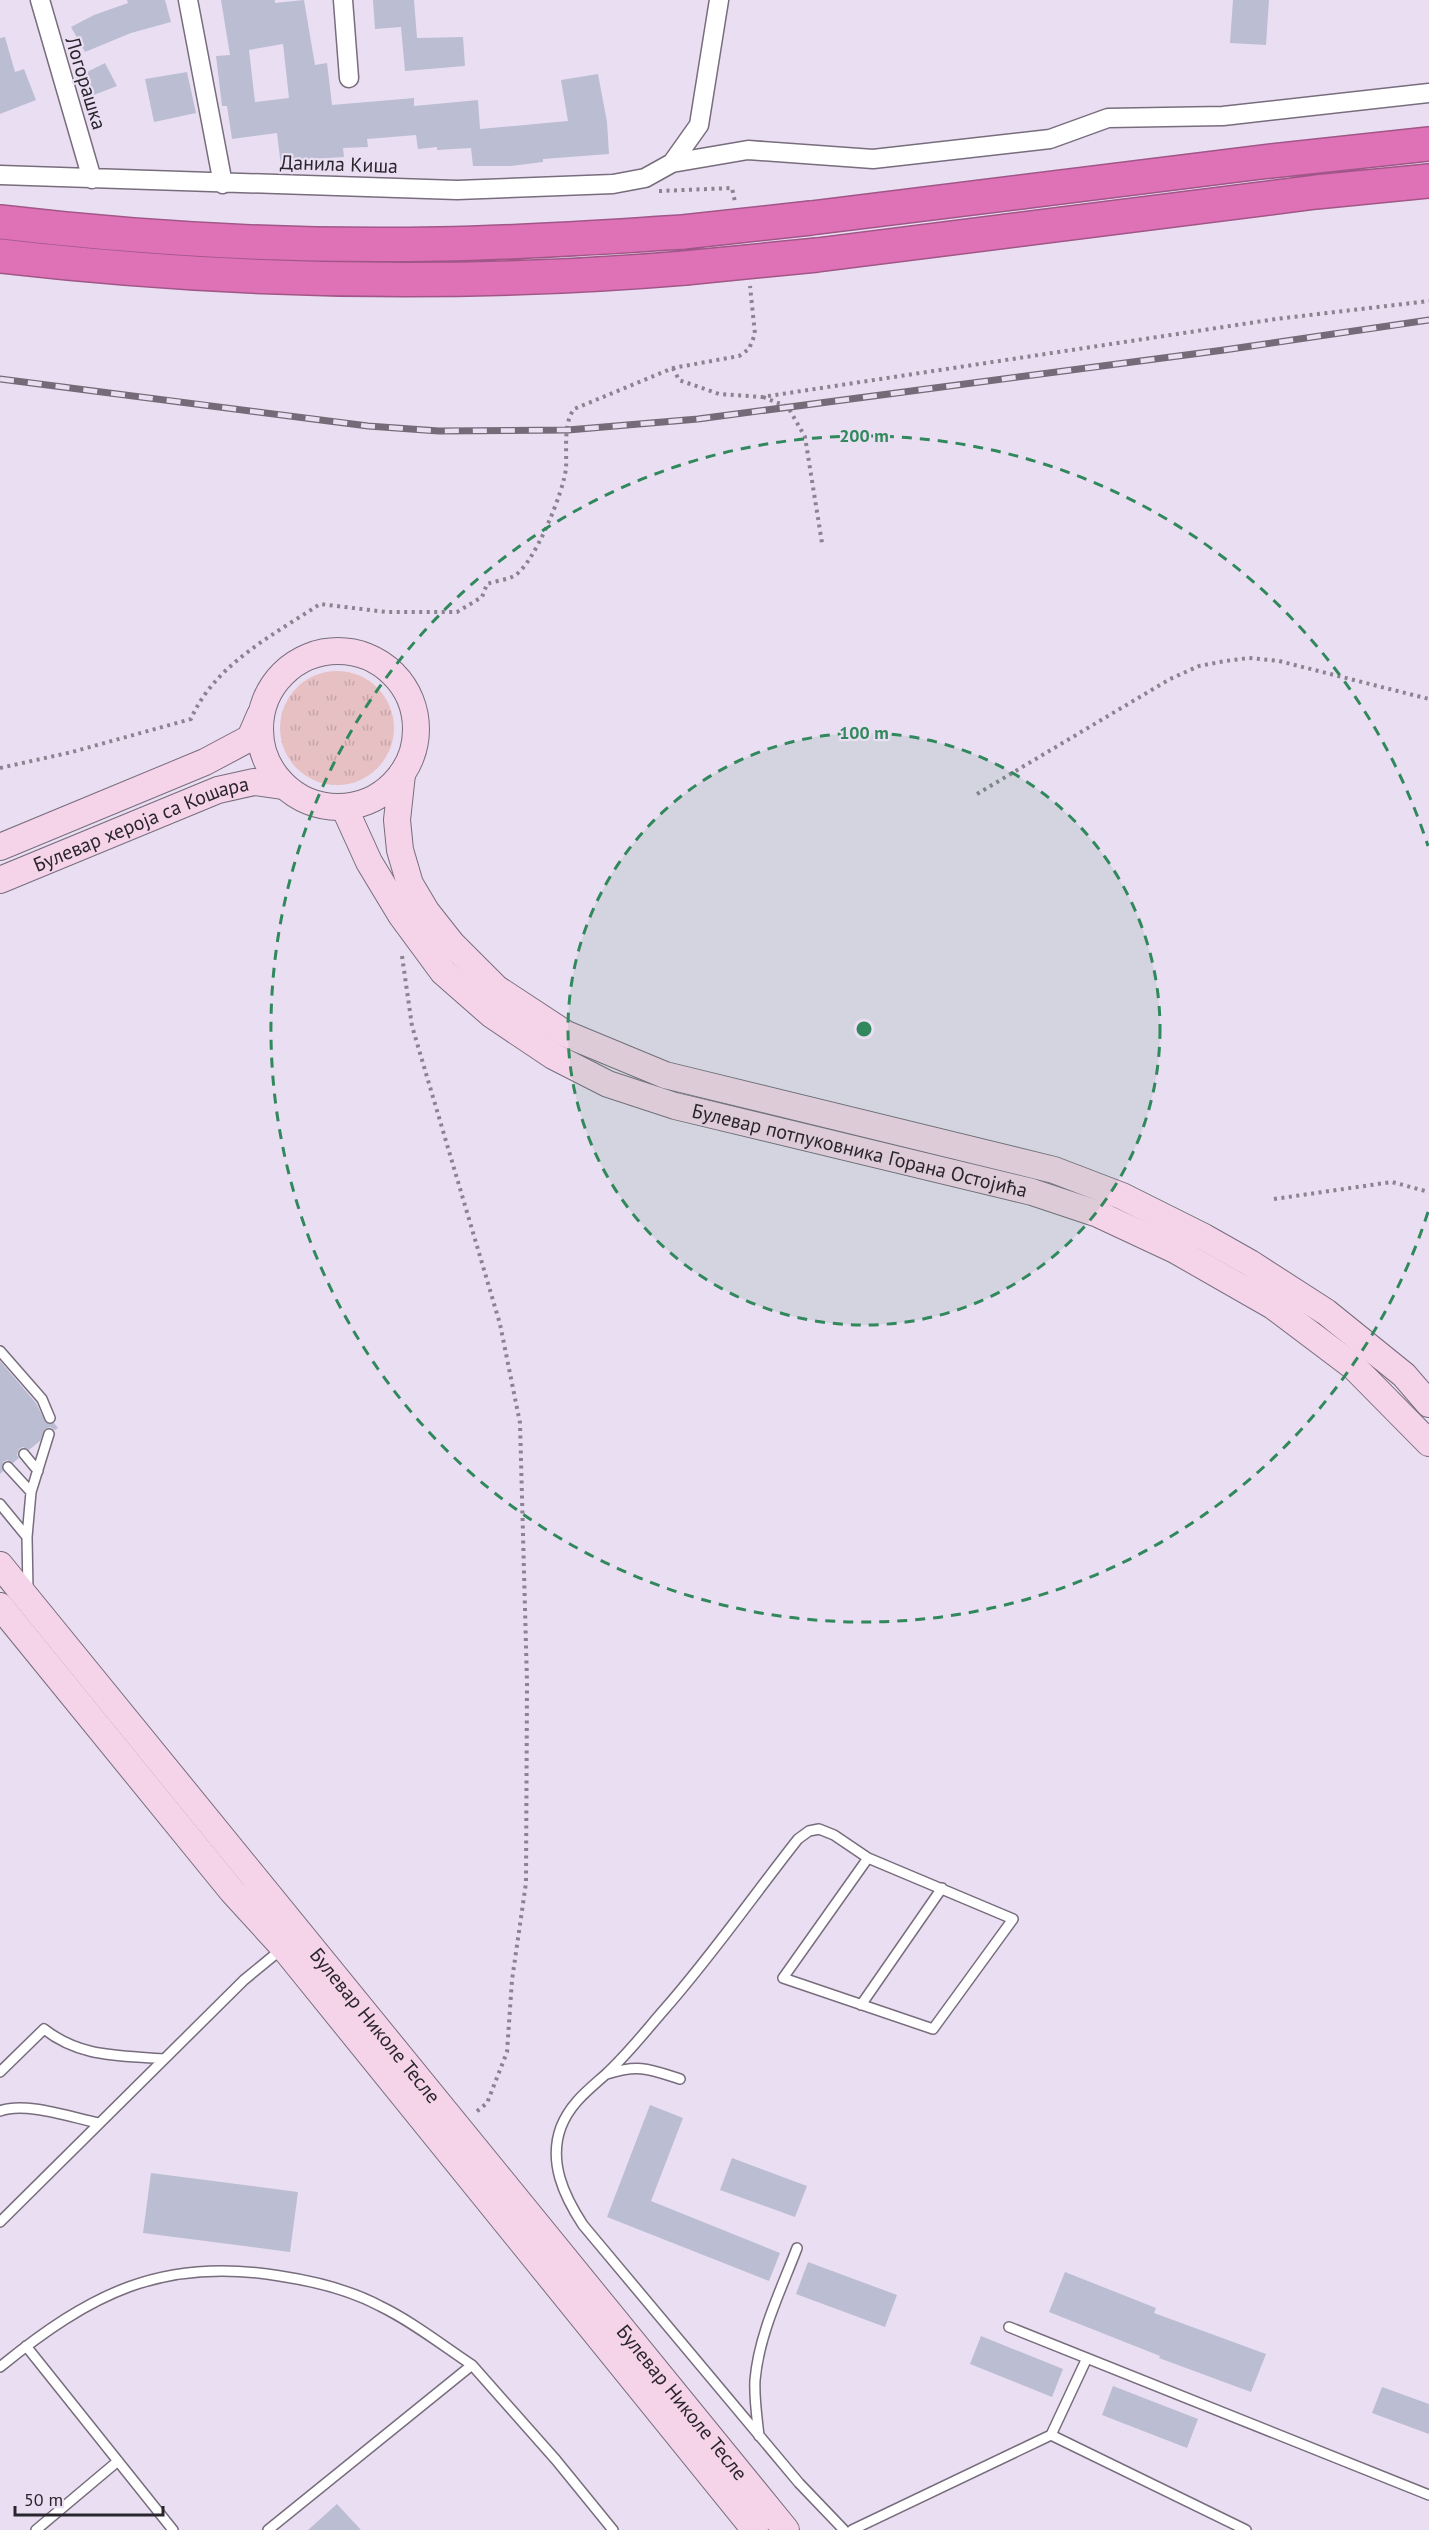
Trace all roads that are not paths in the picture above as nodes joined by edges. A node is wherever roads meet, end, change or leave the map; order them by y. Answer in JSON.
{"nodes":[{"id":1,"x":40,"y":0,"type":"edge"},
{"id":2,"x":188,"y":0,"type":"edge"},
{"id":3,"x":343,"y":0,"type":"edge"},
{"id":4,"x":719,"y":0,"type":"edge"},
{"id":5,"x":349,"y":78,"type":"dead end"},
{"id":6,"x":1429,"y":93,"type":"edge"},
{"id":7,"x":1429,"y":144,"type":"edge"},
{"id":8,"x":672,"y":163,"type":"junction"},
{"id":9,"x":0,"y":175,"type":"edge"},
{"id":10,"x":92,"y":179,"type":"junction"},
{"id":11,"x":1429,"y":181,"type":"edge"},
{"id":12,"x":223,"y":184,"type":"junction"},
{"id":13,"x":0,"y":222,"type":"edge"},
{"id":14,"x":0,"y":256,"type":"edge"},
{"id":15,"x":261,"y":712,"type":"junction"},
{"id":16,"x":402,"y":774,"type":"junction"},
{"id":17,"x":284,"y":786,"type":"junction"},
{"id":18,"x":344,"y":807,"type":"junction"},
{"id":19,"x":0,"y":848,"type":"edge"},
{"id":20,"x":0,"y":880,"type":"edge"},
{"id":21,"x":0,"y":1351,"type":"edge"},
{"id":22,"x":1429,"y":1404,"type":"edge"},
{"id":23,"x":50,"y":1418,"type":"dead end"},
{"id":24,"x":49,"y":1434,"type":"dead end"},
{"id":25,"x":40,"y":1441,"type":"dead end"},
{"id":26,"x":1429,"y":1443,"type":"edge"},
{"id":27,"x":46,"y":1451,"type":"junction"},
{"id":28,"x":24,"y":1454,"type":"dead end"},
{"id":29,"x":8,"y":1467,"type":"dead end"},
{"id":30,"x":38,"y":1471,"type":"junction"},
{"id":31,"x":31,"y":1492,"type":"junction"},
{"id":32,"x":0,"y":1504,"type":"edge"},
{"id":33,"x":27,"y":1537,"type":"junction"},
{"id":34,"x":0,"y":1565,"type":"edge"},
{"id":35,"x":28,"y":1599,"type":"junction"},
{"id":36,"x":0,"y":1606,"type":"edge"},
{"id":37,"x":868,"y":1858,"type":"junction"},
{"id":38,"x":942,"y":1888,"type":"junction"},
{"id":39,"x":292,"y":1940,"type":"junction"},
{"id":40,"x":861,"y":2005,"type":"junction"},
{"id":41,"x":164,"y":2059,"type":"junction"},
{"id":42,"x":0,"y":2072,"type":"edge"},
{"id":43,"x":605,"y":2075,"type":"junction"},
{"id":44,"x":680,"y":2079,"type":"dead end"},
{"id":45,"x":0,"y":2111,"type":"edge"},
{"id":46,"x":99,"y":2123,"type":"junction"},
{"id":47,"x":0,"y":2222,"type":"edge"},
{"id":48,"x":797,"y":2248,"type":"dead end"},
{"id":49,"x":1009,"y":2327,"type":"dead end"},
{"id":50,"x":26,"y":2346,"type":"junction"},
{"id":51,"x":1087,"y":2358,"type":"junction"},
{"id":52,"x":472,"y":2365,"type":"junction"},
{"id":53,"x":0,"y":2367,"type":"edge"},
{"id":54,"x":1051,"y":2435,"type":"junction"},
{"id":55,"x":759,"y":2436,"type":"junction"},
{"id":56,"x":118,"y":2461,"type":"junction"},
{"id":57,"x":741,"y":2494,"type":"junction"},
{"id":58,"x":1429,"y":2495,"type":"edge"},
{"id":59,"x":36,"y":2530,"type":"edge"},
{"id":60,"x":173,"y":2530,"type":"edge"},
{"id":61,"x":268,"y":2530,"type":"edge"},
{"id":62,"x":613,"y":2530,"type":"edge"},
{"id":63,"x":755,"y":2530,"type":"edge"},
{"id":64,"x":786,"y":2530,"type":"edge"},
{"id":65,"x":844,"y":2530,"type":"edge"},
{"id":66,"x":852,"y":2530,"type":"edge"},
{"id":67,"x":1246,"y":2530,"type":"edge"}],
"edges":[{"from":1,"to":10,"type":"street","name":"Логорашка"},
{"from":2,"to":12,"type":"street"},
{"from":3,"to":5,"type":"street"},
{"from":4,"to":8,"type":"street"},
{"from":6,"to":8,"type":"street"},
{"from":7,"to":13,"type":"highway","bridge":true},
{"from":8,"to":12,"type":"street","name":"Данила Киша"},
{"from":9,"to":10,"type":"street","name":"Данила Киша"},
{"from":10,"to":12,"type":"street","name":"Данила Киша"},
{"from":11,"to":14,"type":"highway","bridge":true},
{"from":15,"to":16,"type":"main road"},
{"from":15,"to":17,"type":"main road"},
{"from":15,"to":19,"type":"main road","name":"Булевар хероја са Кошара"},
{"from":16,"to":18,"type":"main road"},
{"from":16,"to":22,"type":"main road","name":"Булевар потпуковника Горана Остојића"},
{"from":17,"to":18,"type":"main road"},
{"from":17,"to":20,"type":"main road","name":"Булевар хероја са Кошара"},
{"from":18,"to":26,"type":"main road","name":"Булевар потпуковника Горана Остојића"},
{"from":21,"to":23,"type":"lane"},
{"from":24,"to":27,"type":"lane"},
{"from":25,"to":27,"type":"lane"},
{"from":27,"to":30,"type":"lane"},
{"from":28,"to":30,"type":"lane"},
{"from":29,"to":31,"type":"lane"},
{"from":30,"to":31,"type":"lane"},
{"from":31,"to":33,"type":"lane"},
{"from":32,"to":33,"type":"lane"},
{"from":33,"to":35,"type":"lane"},
{"from":34,"to":35,"type":"main road","name":"Булевар Николе Тесле"},
{"from":35,"to":39,"type":"main road","name":"Булевар Николе Тесле"},
{"from":36,"to":39,"type":"main road","name":"Булевар Николе Тесле"},
{"from":37,"to":38,"type":"lane"},
{"from":37,"to":40,"type":"lane"},
{"from":37,"to":43,"type":"lane"},
{"from":38,"to":40,"type":"lane"},
{"from":38,"to":40,"type":"lane"},
{"from":39,"to":41,"type":"lane"},
{"from":39,"to":57,"type":"main road","name":"Булевар Николе Тесле"},
{"from":39,"to":57,"type":"main road","name":"Булевар Николе Тесле"},
{"from":41,"to":42,"type":"lane"},
{"from":41,"to":46,"type":"lane"},
{"from":43,"to":44,"type":"lane"},
{"from":43,"to":55,"type":"lane"},
{"from":45,"to":46,"type":"lane"},
{"from":46,"to":47,"type":"lane"},
{"from":48,"to":55,"type":"lane"},
{"from":49,"to":51,"type":"lane"},
{"from":50,"to":52,"type":"lane"},
{"from":50,"to":53,"type":"lane"},
{"from":50,"to":56,"type":"lane"},
{"from":51,"to":54,"type":"lane"},
{"from":51,"to":58,"type":"lane"},
{"from":52,"to":61,"type":"lane"},
{"from":52,"to":62,"type":"lane"},
{"from":54,"to":66,"type":"lane"},
{"from":54,"to":67,"type":"lane"},
{"from":55,"to":65,"type":"lane"},
{"from":56,"to":59,"type":"lane"},
{"from":56,"to":60,"type":"lane"},
{"from":57,"to":63,"type":"main road"},
{"from":57,"to":64,"type":"main road"}]}
